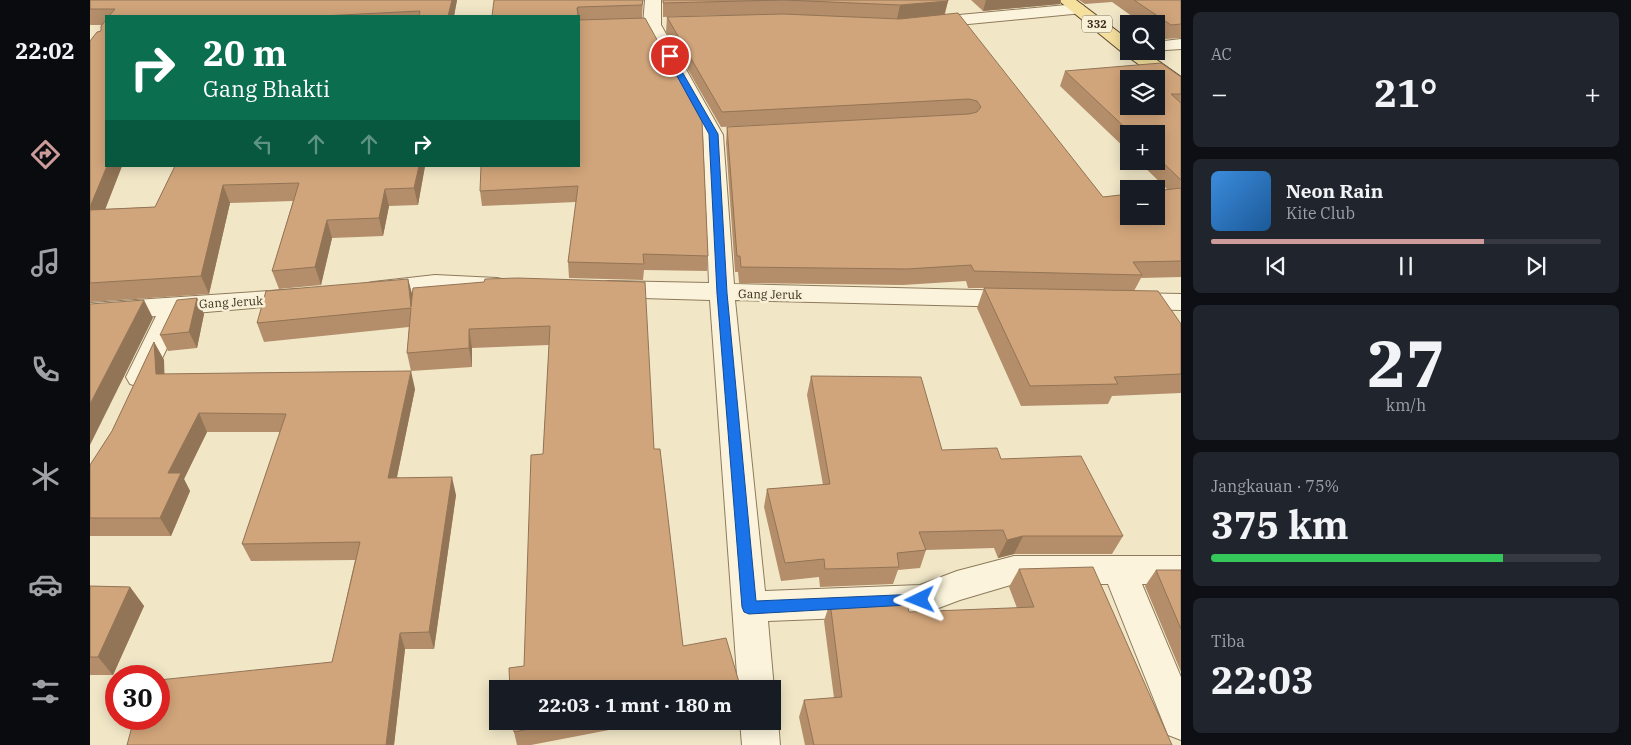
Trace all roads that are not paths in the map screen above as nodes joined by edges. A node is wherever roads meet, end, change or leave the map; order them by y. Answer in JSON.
{"nodes":[{"id":1,"x":1071,"y":5,"type":"edge"},
{"id":2,"x":653,"y":19,"type":"edge"},
{"id":3,"x":906,"y":25,"type":"edge"},
{"id":4,"x":1120,"y":42,"type":"edge"},
{"id":5,"x":1181,"y":44,"type":"edge"},
{"id":6,"x":1165,"y":46,"type":"edge"},
{"id":7,"x":1145,"y":60,"type":"edge"},
{"id":8,"x":1181,"y":86,"type":"edge"},
{"id":9,"x":524,"y":286,"type":"edge"},
{"id":10,"x":583,"y":289,"type":"edge"},
{"id":11,"x":351,"y":292,"type":"edge"},
{"id":12,"x":722,"y":293,"type":"junction"},
{"id":13,"x":322,"y":294,"type":"edge"},
{"id":14,"x":1041,"y":300,"type":"edge"},
{"id":15,"x":1101,"y":301,"type":"edge"},
{"id":16,"x":1181,"y":302,"type":"edge"},
{"id":17,"x":174,"y":305,"type":"junction"},
{"id":18,"x":90,"y":312,"type":"edge"},
{"id":19,"x":127,"y":404,"type":"edge"},
{"id":20,"x":1119,"y":570,"type":"junction"},
{"id":21,"x":1181,"y":570,"type":"edge"},
{"id":22,"x":749,"y":607,"type":"junction"},
{"id":23,"x":755,"y":680,"type":"edge"},
{"id":24,"x":1181,"y":722,"type":"edge"},
{"id":25,"x":760,"y":730,"type":"edge"},
{"id":26,"x":761,"y":745,"type":"edge"}],
"edges":[{"from":1,"to":3,"type":"street"},
{"from":1,"to":4,"type":"main road","number":"332"},
{"from":2,"to":12,"type":"street"},
{"from":5,"to":6,"type":"street"},
{"from":7,"to":8,"type":"main road"},
{"from":9,"to":11,"type":"street"},
{"from":10,"to":12,"type":"street","name":"Gang Jeruk"},
{"from":12,"to":14,"type":"street","name":"Gang Jeruk"},
{"from":12,"to":22,"type":"street"},
{"from":13,"to":17,"type":"street","name":"Gang Jeruk"},
{"from":15,"to":16,"type":"street"},
{"from":17,"to":18,"type":"street","name":"Gang Jeruk"},
{"from":17,"to":19,"type":"street"},
{"from":20,"to":21,"type":"street"},
{"from":20,"to":22,"type":"street"},
{"from":20,"to":24,"type":"street"},
{"from":22,"to":23,"type":"street"},
{"from":25,"to":26,"type":"street"}]}
